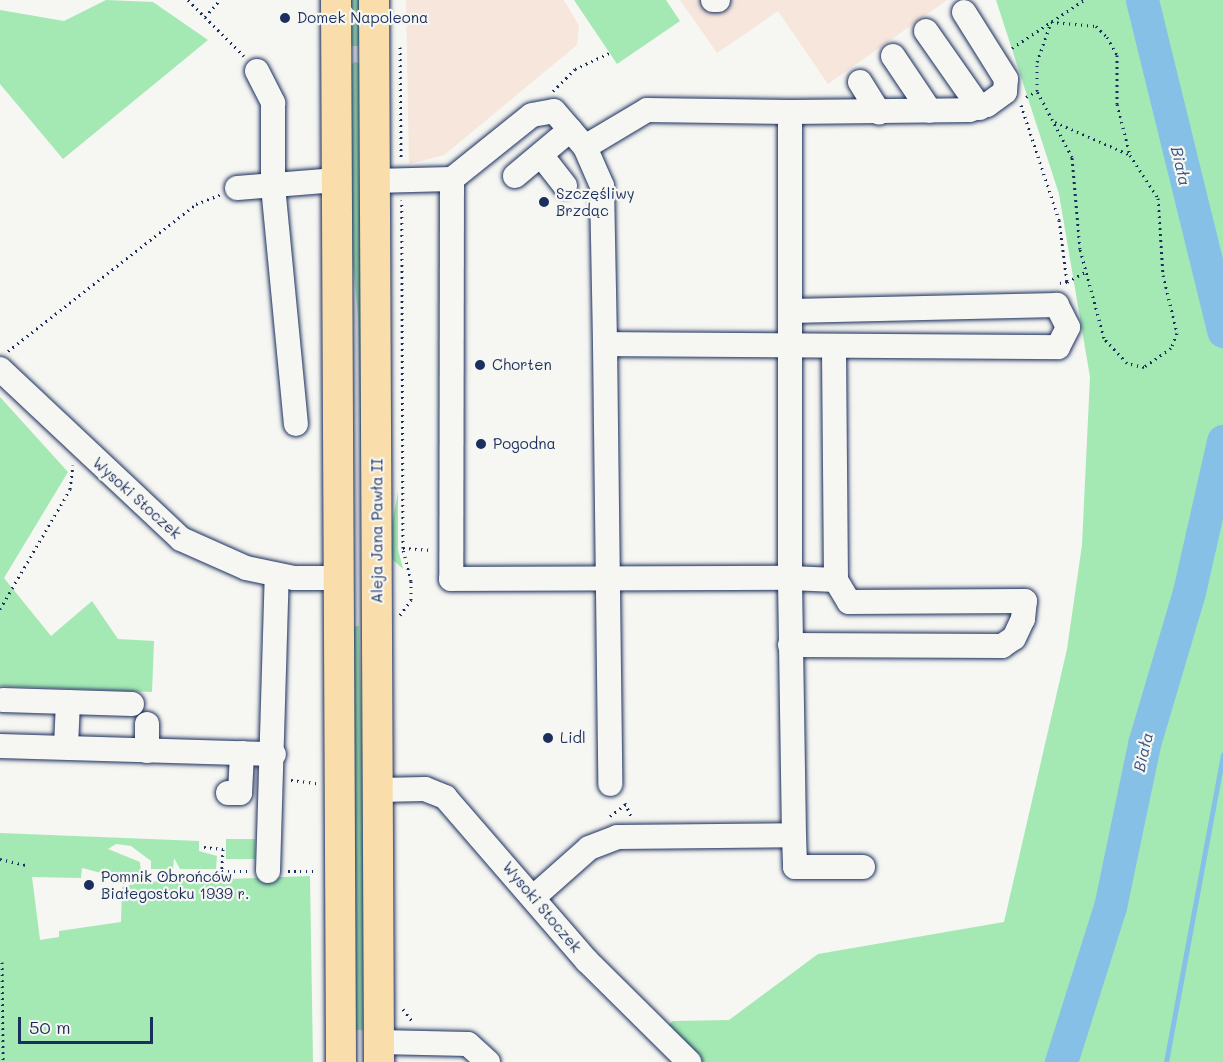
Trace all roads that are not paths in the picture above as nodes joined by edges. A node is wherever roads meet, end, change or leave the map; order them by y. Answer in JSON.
{"nodes":[{"id":1,"x":336,"y":0,"type":"edge"},
{"id":2,"x":374,"y":0,"type":"edge"},
{"id":3,"x":713,"y":0,"type":"edge"},
{"id":4,"x":717,"y":0,"type":"edge"},
{"id":5,"x":964,"y":12,"type":"dead end"},
{"id":6,"x":926,"y":31,"type":"dead end"},
{"id":7,"x":893,"y":56,"type":"dead end"},
{"id":8,"x":257,"y":71,"type":"road end"},
{"id":9,"x":860,"y":82,"type":"dead end"},
{"id":10,"x":980,"y":108,"type":"junction"},
{"id":11,"x":930,"y":111,"type":"junction"},
{"id":12,"x":790,"y":112,"type":"junction"},
{"id":13,"x":879,"y":112,"type":"junction"},
{"id":14,"x":577,"y":139,"type":"junction"},
{"id":15,"x":541,"y":155,"type":"junction"},
{"id":16,"x":515,"y":176,"type":"dead end"},
{"id":17,"x":452,"y":178,"type":"junction"},
{"id":18,"x":337,"y":180,"type":"junction"},
{"id":19,"x":397,"y":180,"type":"junction"},
{"id":20,"x":273,"y":186,"type":"junction"},
{"id":21,"x":565,"y":186,"type":"dead end"},
{"id":22,"x":237,"y":189,"type":"road end"},
{"id":23,"x":972,"y":307,"type":"junction"},
{"id":24,"x":791,"y":311,"type":"junction"},
{"id":25,"x":604,"y":344,"type":"junction"},
{"id":26,"x":973,"y":346,"type":"junction"},
{"id":27,"x":834,"y":348,"type":"junction"},
{"id":28,"x":791,"y":349,"type":"junction"},
{"id":29,"x":2,"y":362,"type":"edge"},
{"id":30,"x":296,"y":424,"type":"dead end"},
{"id":31,"x":339,"y":480,"type":"junction"},
{"id":32,"x":377,"y":480,"type":"junction"},
{"id":33,"x":277,"y":576,"type":"junction"},
{"id":34,"x":606,"y":576,"type":"junction"},
{"id":35,"x":339,"y":578,"type":"junction"},
{"id":36,"x":790,"y":578,"type":"junction"},
{"id":37,"x":836,"y":580,"type":"junction"},
{"id":38,"x":376,"y":581,"type":"junction"},
{"id":39,"x":790,"y":645,"type":"junction"},
{"id":40,"x":3,"y":700,"type":"dead end"},
{"id":41,"x":68,"y":702,"type":"junction"},
{"id":42,"x":132,"y":704,"type":"dead end"},
{"id":43,"x":147,"y":724,"type":"dead end"},
{"id":44,"x":0,"y":746,"type":"edge"},
{"id":45,"x":66,"y":746,"type":"junction"},
{"id":46,"x":147,"y":751,"type":"junction"},
{"id":47,"x":242,"y":753,"type":"junction"},
{"id":48,"x":274,"y":754,"type":"junction"},
{"id":49,"x":609,"y":784,"type":"road end"},
{"id":50,"x":378,"y":790,"type":"junction"},
{"id":51,"x":228,"y":793,"type":"dead end"},
{"id":52,"x":794,"y":836,"type":"junction"},
{"id":53,"x":863,"y":867,"type":"dead end"},
{"id":54,"x":268,"y":871,"type":"road end"},
{"id":55,"x":535,"y":896,"type":"junction"},
{"id":56,"x":341,"y":1052,"type":"edge"},
{"id":57,"x":379,"y":1052,"type":"edge"},
{"id":58,"x":488,"y":1062,"type":"edge"},
{"id":59,"x":689,"y":1062,"type":"edge"}],
"edges":[{"from":1,"to":18,"type":"main road"},
{"from":2,"to":19,"type":"main road","name":"Aleja Jana Pawła II"},
{"from":3,"to":4,"type":"street"},
{"from":5,"to":10,"type":"street"},
{"from":6,"to":10,"type":"street"},
{"from":7,"to":11,"type":"street"},
{"from":8,"to":20,"type":"street"},
{"from":9,"to":13,"type":"street"},
{"from":10,"to":11,"type":"street"},
{"from":11,"to":13,"type":"street"},
{"from":12,"to":13,"type":"street"},
{"from":12,"to":14,"type":"street"},
{"from":12,"to":24,"type":"street"},
{"from":14,"to":15,"type":"street"},
{"from":14,"to":17,"type":"street"},
{"from":14,"to":25,"type":"street"},
{"from":15,"to":16,"type":"street"},
{"from":15,"to":21,"type":"street"},
{"from":17,"to":19,"type":"street"},
{"from":17,"to":34,"type":"street"},
{"from":18,"to":20,"type":"street"},
{"from":18,"to":31,"type":"main road"},
{"from":19,"to":32,"type":"main road","name":"Aleja Jana Pawła II"},
{"from":20,"to":22,"type":"street"},
{"from":20,"to":30,"type":"street"},
{"from":23,"to":24,"type":"street"},
{"from":23,"to":26,"type":"street"},
{"from":23,"to":26,"type":"street"},
{"from":24,"to":28,"type":"street"},
{"from":25,"to":28,"type":"street"},
{"from":25,"to":34,"type":"street"},
{"from":26,"to":27,"type":"street"},
{"from":27,"to":28,"type":"street"},
{"from":27,"to":37,"type":"street"},
{"from":28,"to":36,"type":"street"},
{"from":29,"to":33,"type":"street","name":"Wysoki Stoczek"},
{"from":31,"to":32,"type":"main road"},
{"from":31,"to":35,"type":"main road"},
{"from":32,"to":38,"type":"main road","name":"Aleja Jana Pawła II"},
{"from":33,"to":35,"type":"street","name":"Wysoki Stoczek"},
{"from":33,"to":48,"type":"street"},
{"from":34,"to":36,"type":"street"},
{"from":34,"to":49,"type":"street"},
{"from":35,"to":38,"type":"main road"},
{"from":35,"to":56,"type":"main road"},
{"from":36,"to":37,"type":"street"},
{"from":36,"to":39,"type":"street"},
{"from":37,"to":39,"type":"street"},
{"from":38,"to":50,"type":"main road","name":"Aleja Jana Pawła II"},
{"from":39,"to":52,"type":"street"},
{"from":40,"to":41,"type":"street"},
{"from":41,"to":42,"type":"street"},
{"from":41,"to":45,"type":"street"},
{"from":43,"to":46,"type":"street"},
{"from":44,"to":45,"type":"street"},
{"from":45,"to":46,"type":"street"},
{"from":46,"to":47,"type":"street"},
{"from":47,"to":48,"type":"street"},
{"from":47,"to":51,"type":"street"},
{"from":48,"to":54,"type":"street"},
{"from":50,"to":55,"type":"street","name":"Wysoki Stoczek"},
{"from":50,"to":57,"type":"main road","name":"Aleja Jana Pawła II"},
{"from":52,"to":53,"type":"street"},
{"from":52,"to":55,"type":"street"},
{"from":55,"to":59,"type":"street","name":"Wysoki Stoczek"},
{"from":56,"to":57,"type":"main road"},
{"from":57,"to":58,"type":"street"}]}
